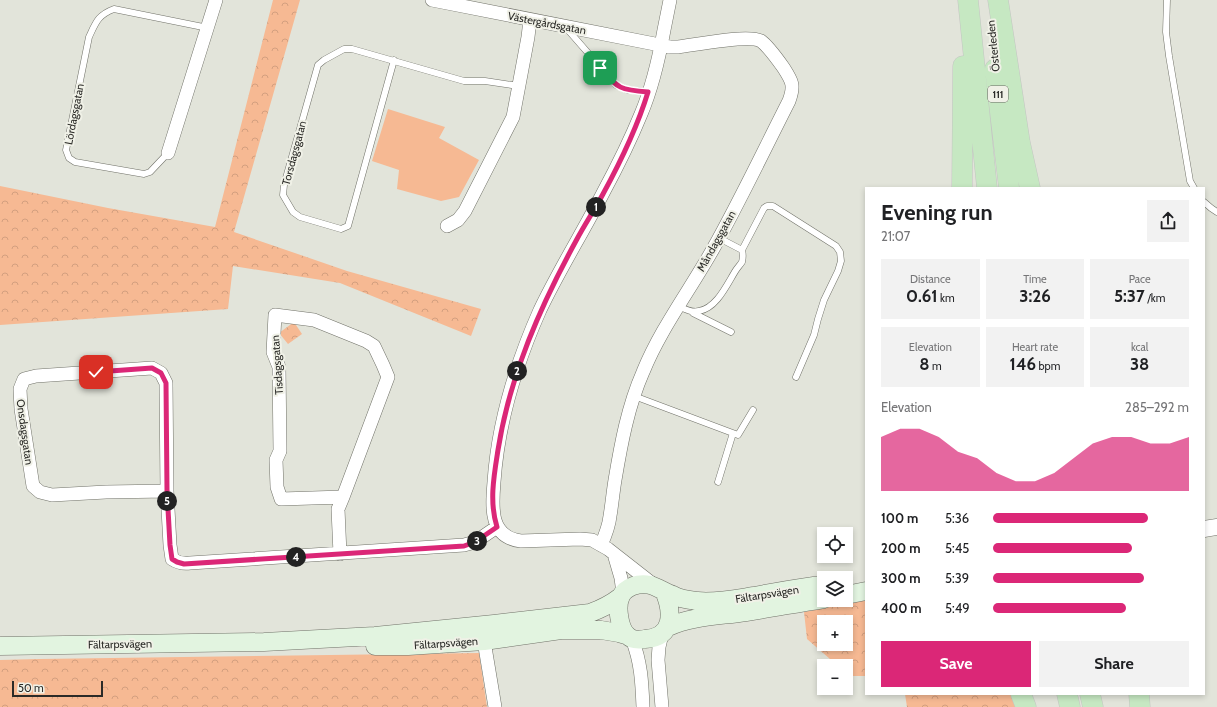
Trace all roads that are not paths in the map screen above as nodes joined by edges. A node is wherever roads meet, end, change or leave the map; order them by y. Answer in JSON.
{"nodes":[{"id":1,"x":216,"y":0,"type":"edge"},
{"id":2,"x":432,"y":0,"type":"edge"},
{"id":3,"x":670,"y":0,"type":"edge"},
{"id":4,"x":964,"y":0,"type":"edge"},
{"id":5,"x":968,"y":0,"type":"edge"},
{"id":6,"x":989,"y":0,"type":"edge"},
{"id":7,"x":998,"y":0,"type":"edge"},
{"id":8,"x":1167,"y":0,"type":"edge"},
{"id":9,"x":446,"y":1,"type":"edge"},
{"id":10,"x":530,"y":20,"type":"junction"},
{"id":11,"x":564,"y":26,"type":"junction"},
{"id":12,"x":208,"y":28,"type":"junction"},
{"id":13,"x":661,"y":46,"type":"junction"},
{"id":14,"x":394,"y":60,"type":"junction"},
{"id":15,"x":519,"y":86,"type":"junction"},
{"id":16,"x":648,"y":92,"type":"junction"},
{"id":17,"x":168,"y":152,"type":"joint"},
{"id":18,"x":962,"y":187,"type":"edge"},
{"id":19,"x":987,"y":187,"type":"edge"},
{"id":20,"x":1009,"y":187,"type":"edge"},
{"id":21,"x":1030,"y":187,"type":"edge"},
{"id":22,"x":1193,"y":187,"type":"edge"},
{"id":23,"x":1205,"y":203,"type":"edge"},
{"id":24,"x":1217,"y":212,"type":"edge"},
{"id":25,"x":447,"y":226,"type":"dead end"},
{"id":26,"x":719,"y":238,"type":"junction"},
{"id":27,"x":742,"y":250,"type":"junction"},
{"id":28,"x":678,"y":306,"type":"junction"},
{"id":29,"x":692,"y":312,"type":"junction"},
{"id":30,"x":731,"y":332,"type":"dead end"},
{"id":31,"x":796,"y":377,"type":"dead end"},
{"id":32,"x":634,"y":396,"type":"junction"},
{"id":33,"x":753,"y":410,"type":"dead end"},
{"id":34,"x":733,"y":433,"type":"junction"},
{"id":35,"x":718,"y":482,"type":"dead end"},
{"id":36,"x":167,"y":491,"type":"junction"},
{"id":37,"x":342,"y":497,"type":"junction"},
{"id":38,"x":497,"y":527,"type":"junction"},
{"id":39,"x":1217,"y":527,"type":"edge"},
{"id":40,"x":1205,"y":529,"type":"edge"},
{"id":41,"x":601,"y":545,"type":"junction"},
{"id":42,"x":340,"y":554,"type":"junction"},
{"id":43,"x":614,"y":554,"type":"junction"},
{"id":44,"x":865,"y":584,"type":"edge"},
{"id":45,"x":853,"y":585,"type":"edge"},
{"id":46,"x":817,"y":587,"type":"edge"},
{"id":47,"x":660,"y":589,"type":"junction"},
{"id":48,"x":865,"y":591,"type":"edge"},
{"id":49,"x":853,"y":594,"type":"edge"},
{"id":50,"x":622,"y":595,"type":"junction"},
{"id":51,"x":817,"y":600,"type":"edge"},
{"id":52,"x":513,"y":622,"type":"junction"},
{"id":53,"x":665,"y":631,"type":"junction"},
{"id":54,"x":629,"y":637,"type":"junction"},
{"id":55,"x":484,"y":640,"type":"junction"},
{"id":56,"x":264,"y":642,"type":"junction"},
{"id":57,"x":0,"y":646,"type":"edge"},
{"id":58,"x":1021,"y":695,"type":"edge"},
{"id":59,"x":1067,"y":695,"type":"edge"},
{"id":60,"x":1090,"y":695,"type":"edge"},
{"id":61,"x":1139,"y":695,"type":"edge"},
{"id":62,"x":495,"y":707,"type":"edge"},
{"id":63,"x":643,"y":707,"type":"edge"},
{"id":64,"x":662,"y":707,"type":"edge"},
{"id":65,"x":1026,"y":707,"type":"edge"},
{"id":66,"x":1070,"y":707,"type":"edge"},
{"id":67,"x":1093,"y":707,"type":"edge"},
{"id":68,"x":1140,"y":707,"type":"edge"}],
"edges":[{"from":1,"to":12,"type":"street","name":"Lördagsgatan"},
{"from":2,"to":9,"type":"street","name":"Västergårdsgatan"},
{"from":3,"to":13,"type":"street"},
{"from":4,"to":18,"type":"main road"},
{"from":5,"to":19,"type":"main road","name":"Österleden","number":"111"},
{"from":6,"to":20,"type":"main road","name":"Österleden","number":"111"},
{"from":7,"to":21,"type":"main road"},
{"from":8,"to":22,"type":"lane"},
{"from":9,"to":10,"type":"street","name":"Västergårdsgatan"},
{"from":10,"to":11,"type":"street","name":"Västergårdsgatan"},
{"from":10,"to":15,"type":"street"},
{"from":11,"to":13,"type":"street","name":"Västergårdsgatan"},
{"from":11,"to":16,"type":"lane"},
{"from":12,"to":17,"type":"street","name":"Lördagsgatan"},
{"from":12,"to":17,"type":"lane","name":"Lördagsgatan"},
{"from":13,"to":16,"type":"street"},
{"from":13,"to":26,"type":"street","name":"Måndagsgatan"},
{"from":14,"to":14,"type":"lane","name":"Torsdagsgatan"},
{"from":14,"to":15,"type":"lane","name":"Torsdagsgatan"},
{"from":15,"to":25,"type":"street"},
{"from":16,"to":38,"type":"street"},
{"from":23,"to":24,"type":"lane"},
{"from":26,"to":27,"type":"lane"},
{"from":26,"to":28,"type":"street","name":"Måndagsgatan"},
{"from":27,"to":29,"type":"lane"},
{"from":27,"to":31,"type":"lane"},
{"from":28,"to":29,"type":"lane"},
{"from":28,"to":32,"type":"street","name":"Måndagsgatan"},
{"from":29,"to":30,"type":"lane"},
{"from":32,"to":34,"type":"lane"},
{"from":32,"to":41,"type":"street","name":"Måndagsgatan"},
{"from":33,"to":34,"type":"lane"},
{"from":34,"to":35,"type":"lane"},
{"from":36,"to":36,"type":"street","name":"Onsdagsgatan"},
{"from":36,"to":42,"type":"street","name":"Onsdagsgatan"},
{"from":37,"to":37,"type":"street","name":"Tisdagsgatan"},
{"from":37,"to":42,"type":"street","name":"Tisdagsgatan"},
{"from":38,"to":41,"type":"street"},
{"from":38,"to":42,"type":"street","name":"Onsdagsgatan"},
{"from":39,"to":40,"type":"street"},
{"from":41,"to":43,"type":"street"},
{"from":43,"to":47,"type":"street"},
{"from":43,"to":50,"type":"street"},
{"from":44,"to":45,"type":"main road"},
{"from":46,"to":47,"type":"main road","name":"Fältarpsvägen"},
{"from":47,"to":50,"type":"main road"},
{"from":47,"to":53,"type":"main road"},
{"from":48,"to":49,"type":"main road"},
{"from":50,"to":52,"type":"main road","name":"Fältarpsvägen"},
{"from":50,"to":54,"type":"main road"},
{"from":51,"to":53,"type":"main road","name":"Fältarpsvägen"},
{"from":52,"to":55,"type":"street"},
{"from":52,"to":56,"type":"main road","name":"Fältarpsvägen"},
{"from":53,"to":54,"type":"main road"},
{"from":53,"to":64,"type":"street"},
{"from":54,"to":55,"type":"main road","name":"Fältarpsvägen"},
{"from":54,"to":63,"type":"street"},
{"from":55,"to":56,"type":"main road","name":"Fältarpsvägen"},
{"from":55,"to":62,"type":"street"},
{"from":56,"to":57,"type":"main road","name":"Fältarpsvägen"},
{"from":58,"to":65,"type":"main road"},
{"from":59,"to":66,"type":"main road"},
{"from":60,"to":67,"type":"main road"},
{"from":61,"to":68,"type":"main road"}]}
